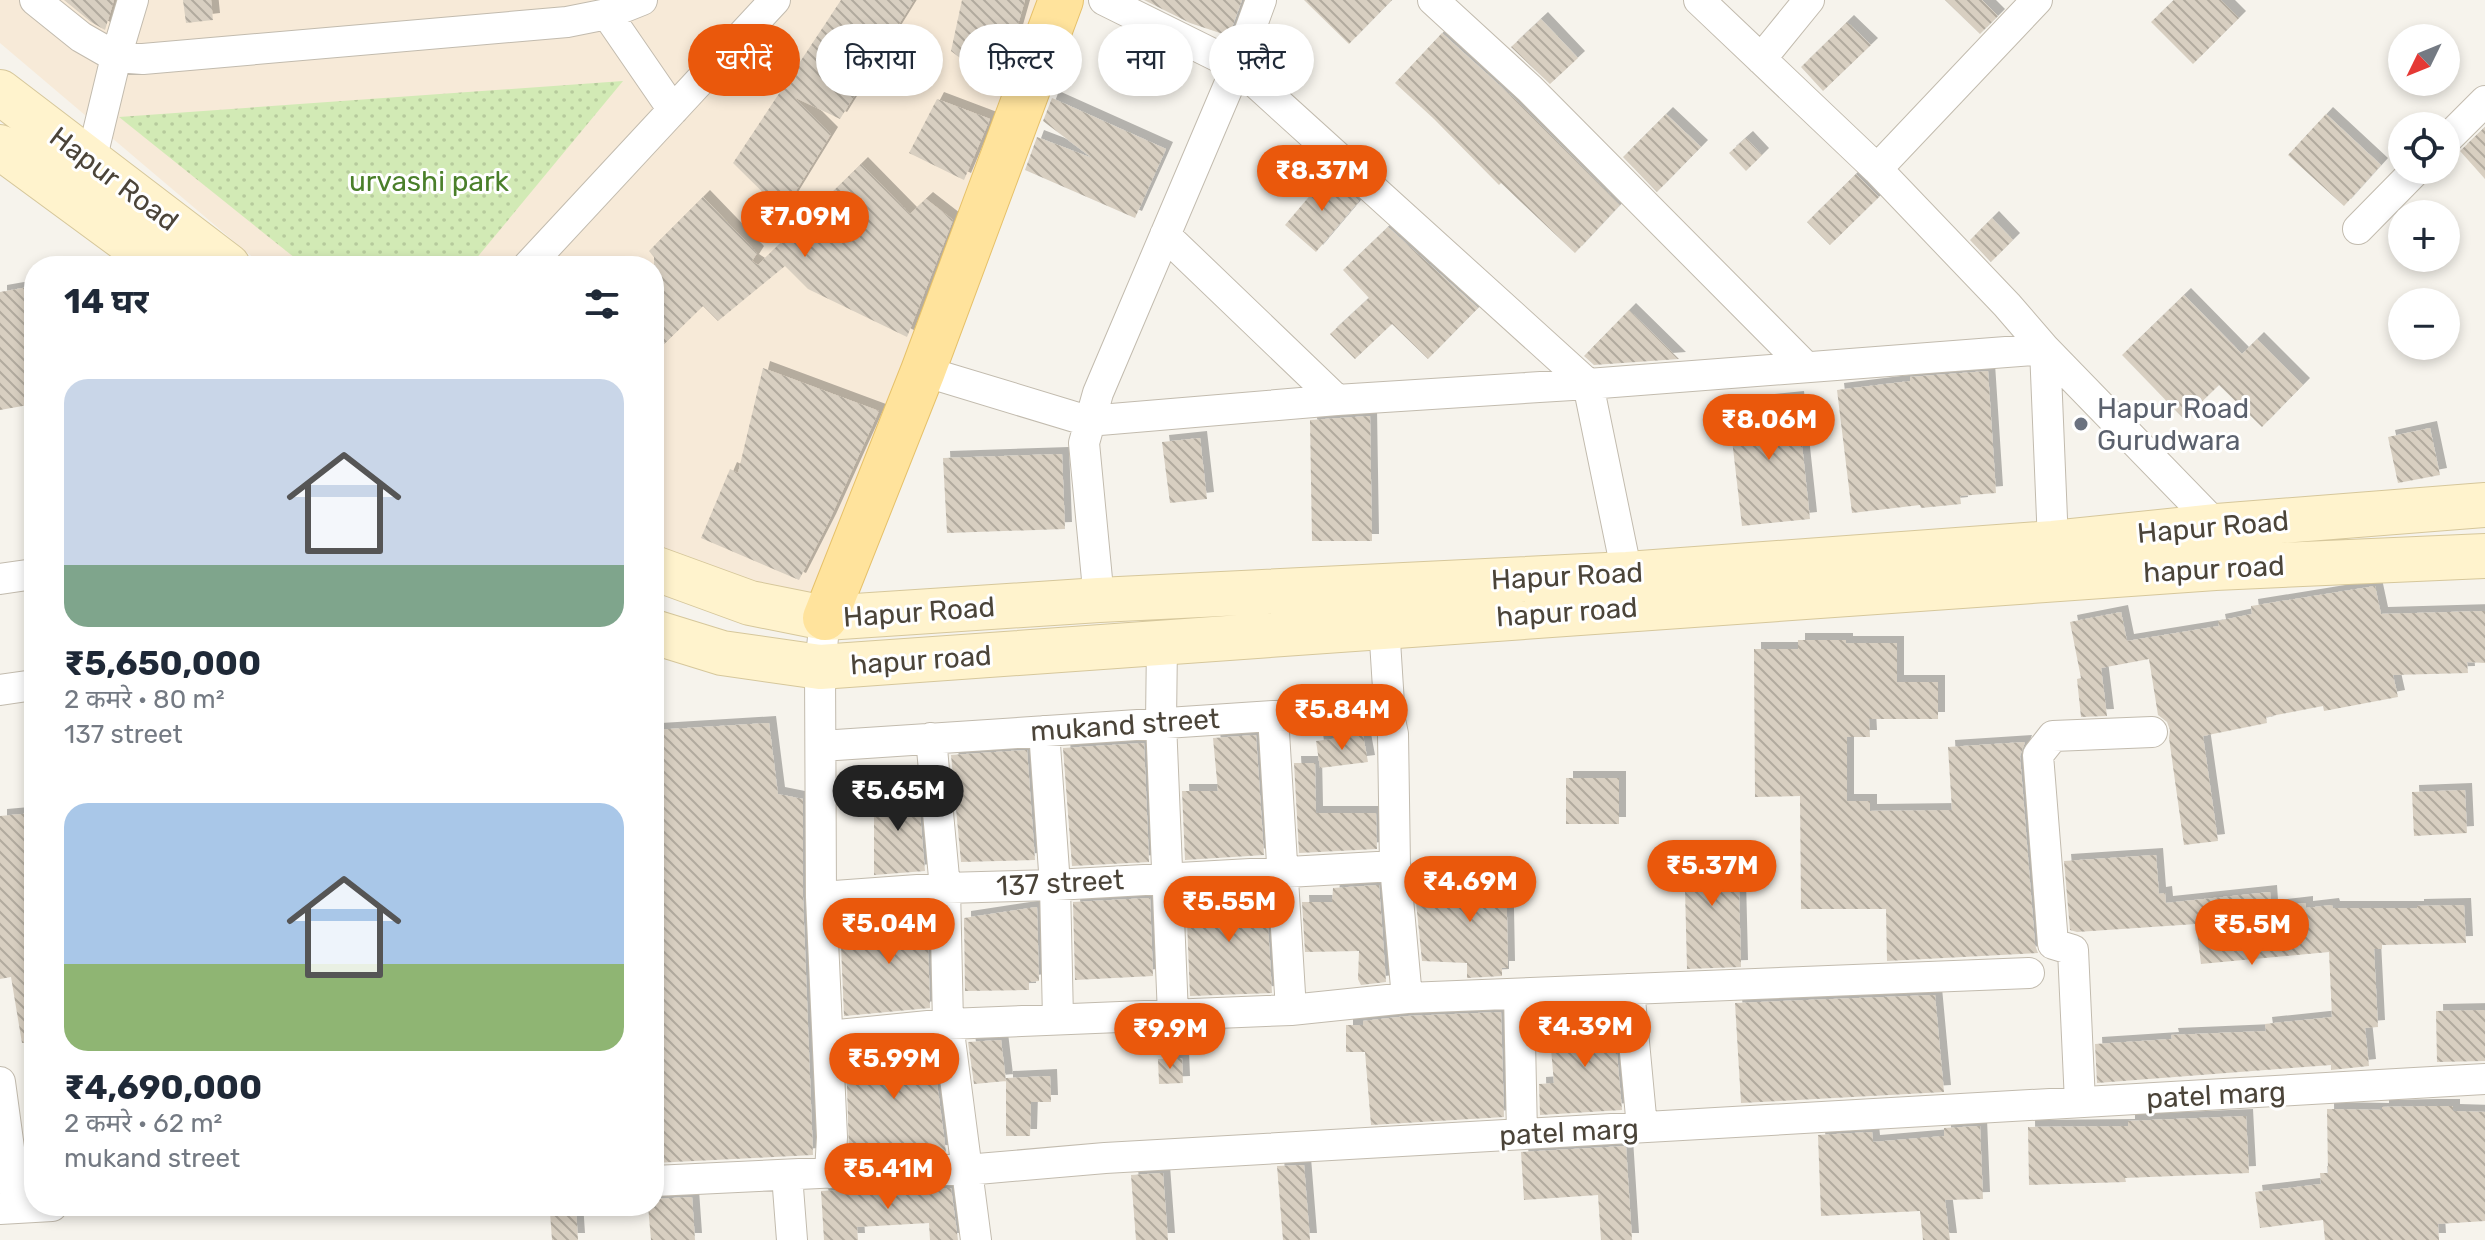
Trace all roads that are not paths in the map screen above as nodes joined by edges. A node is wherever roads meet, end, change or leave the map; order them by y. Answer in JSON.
{"nodes":[{"id":1,"x":35,"y":0,"type":"edge"},
{"id":2,"x":133,"y":0,"type":"edge"},
{"id":3,"x":642,"y":0,"type":"edge"},
{"id":4,"x":775,"y":0,"type":"edge"},
{"id":5,"x":1061,"y":0,"type":"edge"},
{"id":6,"x":1104,"y":0,"type":"edge"},
{"id":7,"x":1261,"y":0,"type":"edge"},
{"id":8,"x":1433,"y":0,"type":"edge"},
{"id":9,"x":1699,"y":0,"type":"edge"},
{"id":10,"x":1809,"y":0,"type":"edge"},
{"id":11,"x":2037,"y":0,"type":"edge"},
{"id":12,"x":607,"y":14,"type":"junction"},
{"id":13,"x":1252,"y":24,"type":"edge"},
{"id":14,"x":1209,"y":52,"type":"edge"},
{"id":15,"x":116,"y":57,"type":"junction"},
{"id":16,"x":1761,"y":59,"type":"junction"},
{"id":17,"x":0,"y":92,"type":"edge"},
{"id":18,"x":1224,"y":96,"type":"edge"},
{"id":19,"x":1270,"y":96,"type":"edge"},
{"id":20,"x":2485,"y":101,"type":"edge"},
{"id":21,"x":673,"y":110,"type":"junction"},
{"id":22,"x":2460,"y":126,"type":"edge"},
{"id":23,"x":0,"y":147,"type":"edge"},
{"id":24,"x":91,"y":161,"type":"junction"},
{"id":25,"x":1877,"y":169,"type":"junction"},
{"id":26,"x":2402,"y":184,"type":"edge"},
{"id":27,"x":2358,"y":229,"type":"dead end"},
{"id":28,"x":1165,"y":235,"type":"junction"},
{"id":29,"x":148,"y":256,"type":"edge"},
{"id":30,"x":215,"y":256,"type":"edge"},
{"id":31,"x":537,"y":256,"type":"edge"},
{"id":32,"x":2045,"y":349,"type":"junction"},
{"id":33,"x":1806,"y":367,"type":"junction"},
{"id":34,"x":923,"y":371,"type":"junction"},
{"id":35,"x":1588,"y":384,"type":"junction"},
{"id":36,"x":1337,"y":400,"type":"junction"},
{"id":37,"x":1088,"y":421,"type":"junction"},
{"id":38,"x":2485,"y":505,"type":"edge"},
{"id":39,"x":2217,"y":526,"type":"junction"},
{"id":40,"x":2053,"y":543,"type":"junction"},
{"id":41,"x":2485,"y":556,"type":"edge"},
{"id":42,"x":664,"y":572,"type":"edge"},
{"id":43,"x":1627,"y":574,"type":"junction"},
{"id":44,"x":24,"y":575,"type":"edge"},
{"id":45,"x":0,"y":579,"type":"edge"},
{"id":46,"x":1099,"y":600,"type":"junction"},
{"id":47,"x":825,"y":618,"type":"junction"},
{"id":48,"x":1384,"y":625,"type":"junction"},
{"id":49,"x":664,"y":635,"type":"edge"},
{"id":50,"x":1162,"y":643,"type":"junction"},
{"id":51,"x":820,"y":667,"type":"junction"},
{"id":52,"x":24,"y":686,"type":"edge"},
{"id":53,"x":0,"y":690,"type":"edge"},
{"id":54,"x":1273,"y":716,"type":"junction"},
{"id":55,"x":1390,"y":720,"type":"junction"},
{"id":56,"x":1161,"y":722,"type":"junction"},
{"id":57,"x":1044,"y":731,"type":"junction"},
{"id":58,"x":2152,"y":732,"type":"dead end"},
{"id":59,"x":931,"y":738,"type":"junction"},
{"id":60,"x":821,"y":746,"type":"junction"},
{"id":61,"x":1395,"y":866,"type":"junction"},
{"id":62,"x":1282,"y":871,"type":"junction"},
{"id":63,"x":1167,"y":877,"type":"junction"},
{"id":64,"x":1055,"y":885,"type":"junction"},
{"id":65,"x":945,"y":888,"type":"junction"},
{"id":66,"x":821,"y":897,"type":"junction"},
{"id":67,"x":2029,"y":973,"type":"dead end"},
{"id":68,"x":1629,"y":989,"type":"junction"},
{"id":69,"x":1519,"y":994,"type":"junction"},
{"id":70,"x":1407,"y":998,"type":"junction"},
{"id":71,"x":1291,"y":1010,"type":"junction"},
{"id":72,"x":1173,"y":1015,"type":"junction"},
{"id":73,"x":1058,"y":1019,"type":"junction"},
{"id":74,"x":948,"y":1024,"type":"junction"},
{"id":75,"x":828,"y":1036,"type":"junction"},
{"id":76,"x":2485,"y":1079,"type":"edge"},
{"id":77,"x":0,"y":1082,"type":"edge"},
{"id":78,"x":2080,"y":1102,"type":"junction"},
{"id":79,"x":1642,"y":1127,"type":"junction"},
{"id":80,"x":1522,"y":1134,"type":"junction"},
{"id":81,"x":966,"y":1170,"type":"junction"},
{"id":82,"x":830,"y":1173,"type":"junction"},
{"id":83,"x":787,"y":1175,"type":"junction"},
{"id":84,"x":664,"y":1181,"type":"edge"},
{"id":85,"x":8,"y":1208,"type":"edge"},
{"id":86,"x":792,"y":1240,"type":"edge"},
{"id":87,"x":976,"y":1240,"type":"edge"}],
"edges":[{"from":1,"to":15,"type":"street"},
{"from":2,"to":15,"type":"street"},
{"from":3,"to":12,"type":"street"},
{"from":4,"to":21,"type":"street"},
{"from":5,"to":34,"type":"main road"},
{"from":6,"to":14,"type":"street"},
{"from":7,"to":13,"type":"street"},
{"from":8,"to":33,"type":"street"},
{"from":9,"to":16,"type":"street"},
{"from":10,"to":16,"type":"street"},
{"from":11,"to":25,"type":"street"},
{"from":12,"to":15,"type":"street"},
{"from":12,"to":21,"type":"street"},
{"from":15,"to":24,"type":"street"},
{"from":16,"to":25,"type":"street"},
{"from":17,"to":24,"type":"main road","name":"Hapur Road"},
{"from":18,"to":28,"type":"street"},
{"from":19,"to":35,"type":"street"},
{"from":20,"to":22,"type":"street"},
{"from":21,"to":31,"type":"street"},
{"from":23,"to":29,"type":"main road","name":"hapur road"},
{"from":24,"to":30,"type":"main road","name":"Hapur Road"},
{"from":25,"to":32,"type":"street"},
{"from":26,"to":27,"type":"street"},
{"from":28,"to":36,"type":"street"},
{"from":28,"to":37,"type":"street"},
{"from":32,"to":33,"type":"street"},
{"from":32,"to":39,"type":"street"},
{"from":32,"to":40,"type":"street"},
{"from":33,"to":35,"type":"street"},
{"from":34,"to":37,"type":"street"},
{"from":34,"to":47,"type":"main road"},
{"from":35,"to":36,"type":"street"},
{"from":35,"to":43,"type":"street"},
{"from":36,"to":37,"type":"street"},
{"from":37,"to":46,"type":"street"},
{"from":38,"to":39,"type":"main road","name":"Hapur Road"},
{"from":39,"to":40,"type":"main road","name":"Hapur Road"},
{"from":40,"to":43,"type":"main road","name":"Hapur Road"},
{"from":41,"to":48,"type":"main road","name":"hapur road"},
{"from":42,"to":47,"type":"main road","name":"Hapur Road"},
{"from":43,"to":46,"type":"main road","name":"Hapur Road"},
{"from":44,"to":45,"type":"street"},
{"from":46,"to":47,"type":"main road","name":"Hapur Road"},
{"from":47,"to":51,"type":"street"},
{"from":48,"to":50,"type":"main road","name":"hapur road"},
{"from":48,"to":55,"type":"street"},
{"from":49,"to":51,"type":"main road","name":"hapur road"},
{"from":50,"to":51,"type":"main road","name":"hapur road"},
{"from":50,"to":56,"type":"street"},
{"from":51,"to":60,"type":"street"},
{"from":52,"to":53,"type":"street"},
{"from":54,"to":55,"type":"street","name":"mukand street"},
{"from":54,"to":56,"type":"street","name":"mukand street"},
{"from":54,"to":62,"type":"street"},
{"from":55,"to":61,"type":"street"},
{"from":56,"to":57,"type":"street","name":"mukand street"},
{"from":56,"to":63,"type":"street"},
{"from":57,"to":59,"type":"street","name":"mukand street"},
{"from":57,"to":64,"type":"street"},
{"from":58,"to":78,"type":"street"},
{"from":59,"to":60,"type":"street","name":"mukand street"},
{"from":59,"to":65,"type":"street"},
{"from":60,"to":66,"type":"street"},
{"from":61,"to":62,"type":"street","name":"137 street"},
{"from":61,"to":70,"type":"street"},
{"from":62,"to":63,"type":"street","name":"137 street"},
{"from":62,"to":71,"type":"street"},
{"from":63,"to":64,"type":"street","name":"137 street"},
{"from":63,"to":72,"type":"street"},
{"from":64,"to":65,"type":"street","name":"137 street"},
{"from":64,"to":73,"type":"street"},
{"from":65,"to":66,"type":"street","name":"137 street"},
{"from":65,"to":74,"type":"street"},
{"from":66,"to":75,"type":"street"},
{"from":67,"to":68,"type":"street"},
{"from":68,"to":69,"type":"street"},
{"from":68,"to":79,"type":"street"},
{"from":69,"to":70,"type":"street"},
{"from":69,"to":80,"type":"street"},
{"from":70,"to":71,"type":"street"},
{"from":71,"to":72,"type":"street"},
{"from":72,"to":73,"type":"street"},
{"from":73,"to":74,"type":"street"},
{"from":74,"to":75,"type":"street"},
{"from":74,"to":81,"type":"street"},
{"from":75,"to":82,"type":"street"},
{"from":76,"to":78,"type":"street","name":"patel marg"},
{"from":77,"to":85,"type":"street"},
{"from":78,"to":79,"type":"street","name":"patel marg"},
{"from":79,"to":80,"type":"street","name":"patel marg"},
{"from":80,"to":81,"type":"street","name":"patel marg"},
{"from":81,"to":82,"type":"street","name":"patel marg"},
{"from":81,"to":87,"type":"street"},
{"from":82,"to":83,"type":"street","name":"patel marg"},
{"from":83,"to":84,"type":"street","name":"patel marg"},
{"from":83,"to":86,"type":"street"}]}
